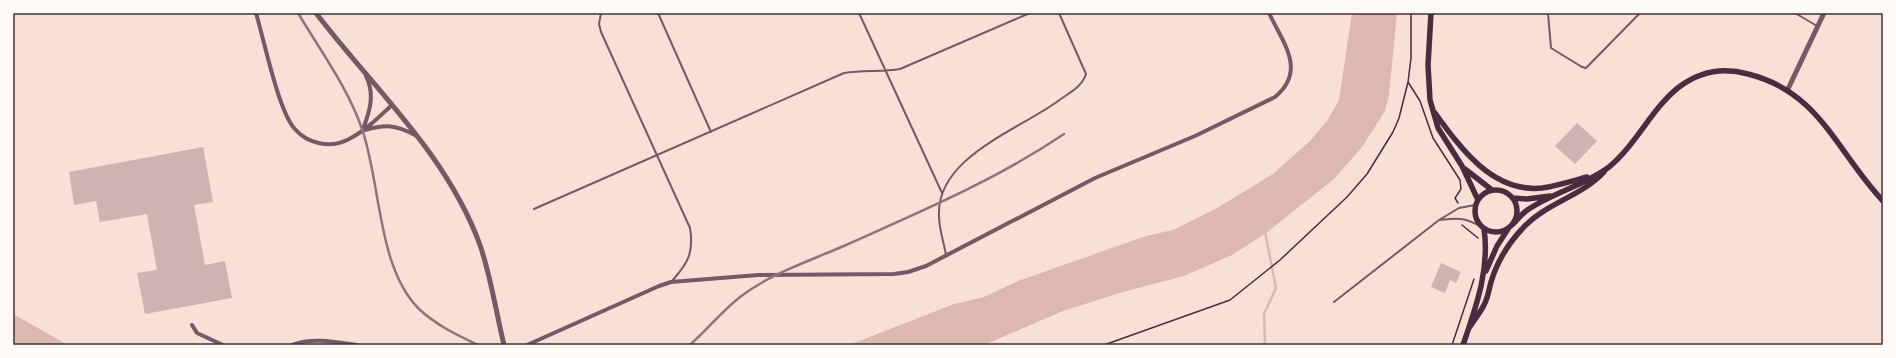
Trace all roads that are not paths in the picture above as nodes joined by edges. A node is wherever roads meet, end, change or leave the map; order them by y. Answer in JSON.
{"nodes":[{"id":1,"x":256,"y":13,"type":"edge"},
{"id":2,"x":316,"y":13,"type":"edge"},
{"id":3,"x":601,"y":13,"type":"edge"},
{"id":4,"x":658,"y":13,"type":"edge"},
{"id":5,"x":859,"y":13,"type":"edge"},
{"id":6,"x":1030,"y":13,"type":"edge"},
{"id":7,"x":1059,"y":13,"type":"edge"},
{"id":8,"x":1269,"y":13,"type":"edge"},
{"id":9,"x":1431,"y":13,"type":"edge"},
{"id":10,"x":1548,"y":13,"type":"edge"},
{"id":11,"x":1640,"y":13,"type":"edge"},
{"id":12,"x":1795,"y":13,"type":"edge"},
{"id":13,"x":1824,"y":13,"type":"edge"},
{"id":14,"x":1816,"y":26,"type":"junction"},
{"id":15,"x":361,"y":67,"type":"junction"},
{"id":16,"x":886,"y":71,"type":"junction"},
{"id":17,"x":1788,"y":89,"type":"junction"},
{"id":18,"x":392,"y":106,"type":"junction"},
{"id":19,"x":1433,"y":110,"type":"junction"},
{"id":20,"x":363,"y":130,"type":"junction"},
{"id":21,"x":711,"y":132,"type":"junction"},
{"id":22,"x":418,"y":137,"type":"junction"},
{"id":23,"x":658,"y":155,"type":"junction"},
{"id":24,"x":1462,"y":166,"type":"junction"},
{"id":25,"x":1608,"y":167,"type":"junction"},
{"id":26,"x":1595,"y":175,"type":"junction"},
{"id":27,"x":1492,"y":190,"type":"junction"},
{"id":28,"x":942,"y":193,"type":"junction"},
{"id":29,"x":1554,"y":195,"type":"junction"},
{"id":30,"x":1513,"y":198,"type":"junction"},
{"id":31,"x":1477,"y":202,"type":"junction"},
{"id":32,"x":1883,"y":202,"type":"edge"},
{"id":33,"x":534,"y":209,"type":"dead end"},
{"id":34,"x":1439,"y":220,"type":"junction"},
{"id":35,"x":1511,"y":226,"type":"junction"},
{"id":36,"x":1482,"y":228,"type":"junction"},
{"id":37,"x":946,"y":255,"type":"junction"},
{"id":38,"x":1483,"y":278,"type":"junction"},
{"id":39,"x":671,"y":282,"type":"junction"},
{"id":40,"x":1334,"y":302,"type":"dead end"},
{"id":41,"x":192,"y":325,"type":"dead end"},
{"id":42,"x":1469,"y":328,"type":"junction"},
{"id":43,"x":223,"y":345,"type":"edge"},
{"id":44,"x":292,"y":345,"type":"edge"},
{"id":45,"x":357,"y":345,"type":"edge"},
{"id":46,"x":504,"y":345,"type":"edge"},
{"id":47,"x":527,"y":345,"type":"edge"},
{"id":48,"x":1463,"y":345,"type":"edge"}],
"edges":[{"from":1,"to":20,"type":"street"},
{"from":2,"to":15,"type":"street"},
{"from":3,"to":23,"type":"lane"},
{"from":4,"to":21,"type":"lane"},
{"from":5,"to":16,"type":"lane"},
{"from":6,"to":16,"type":"lane"},
{"from":7,"to":28,"type":"lane"},
{"from":8,"to":37,"type":"street"},
{"from":9,"to":19,"type":"main road"},
{"from":10,"to":11,"type":"lane"},
{"from":12,"to":14,"type":"lane"},
{"from":13,"to":14,"type":"street"},
{"from":14,"to":17,"type":"street"},
{"from":15,"to":18,"type":"street"},
{"from":15,"to":20,"type":"street"},
{"from":16,"to":21,"type":"lane"},
{"from":16,"to":28,"type":"lane"},
{"from":17,"to":25,"type":"main road"},
{"from":17,"to":32,"type":"main road"},
{"from":18,"to":20,"type":"street"},
{"from":18,"to":22,"type":"street"},
{"from":19,"to":24,"type":"main road"},
{"from":19,"to":26,"type":"main road"},
{"from":20,"to":22,"type":"street"},
{"from":21,"to":23,"type":"lane"},
{"from":22,"to":46,"type":"street"},
{"from":23,"to":33,"type":"lane"},
{"from":23,"to":39,"type":"lane"},
{"from":24,"to":27,"type":"main road"},
{"from":24,"to":31,"type":"main road"},
{"from":25,"to":26,"type":"main road"},
{"from":25,"to":42,"type":"main road"},
{"from":26,"to":29,"type":"main road"},
{"from":27,"to":30,"type":"main road"},
{"from":27,"to":31,"type":"main road"},
{"from":28,"to":37,"type":"lane"},
{"from":29,"to":30,"type":"main road"},
{"from":29,"to":35,"type":"main road"},
{"from":30,"to":35,"type":"main road"},
{"from":31,"to":34,"type":"lane"},
{"from":31,"to":36,"type":"main road"},
{"from":34,"to":36,"type":"lane"},
{"from":34,"to":40,"type":"lane"},
{"from":35,"to":36,"type":"main road"},
{"from":35,"to":38,"type":"main road"},
{"from":36,"to":38,"type":"main road"},
{"from":37,"to":39,"type":"street"},
{"from":38,"to":42,"type":"main road"},
{"from":39,"to":47,"type":"street"},
{"from":41,"to":43,"type":"street"},
{"from":42,"to":48,"type":"main road"},
{"from":44,"to":45,"type":"street"}]}
